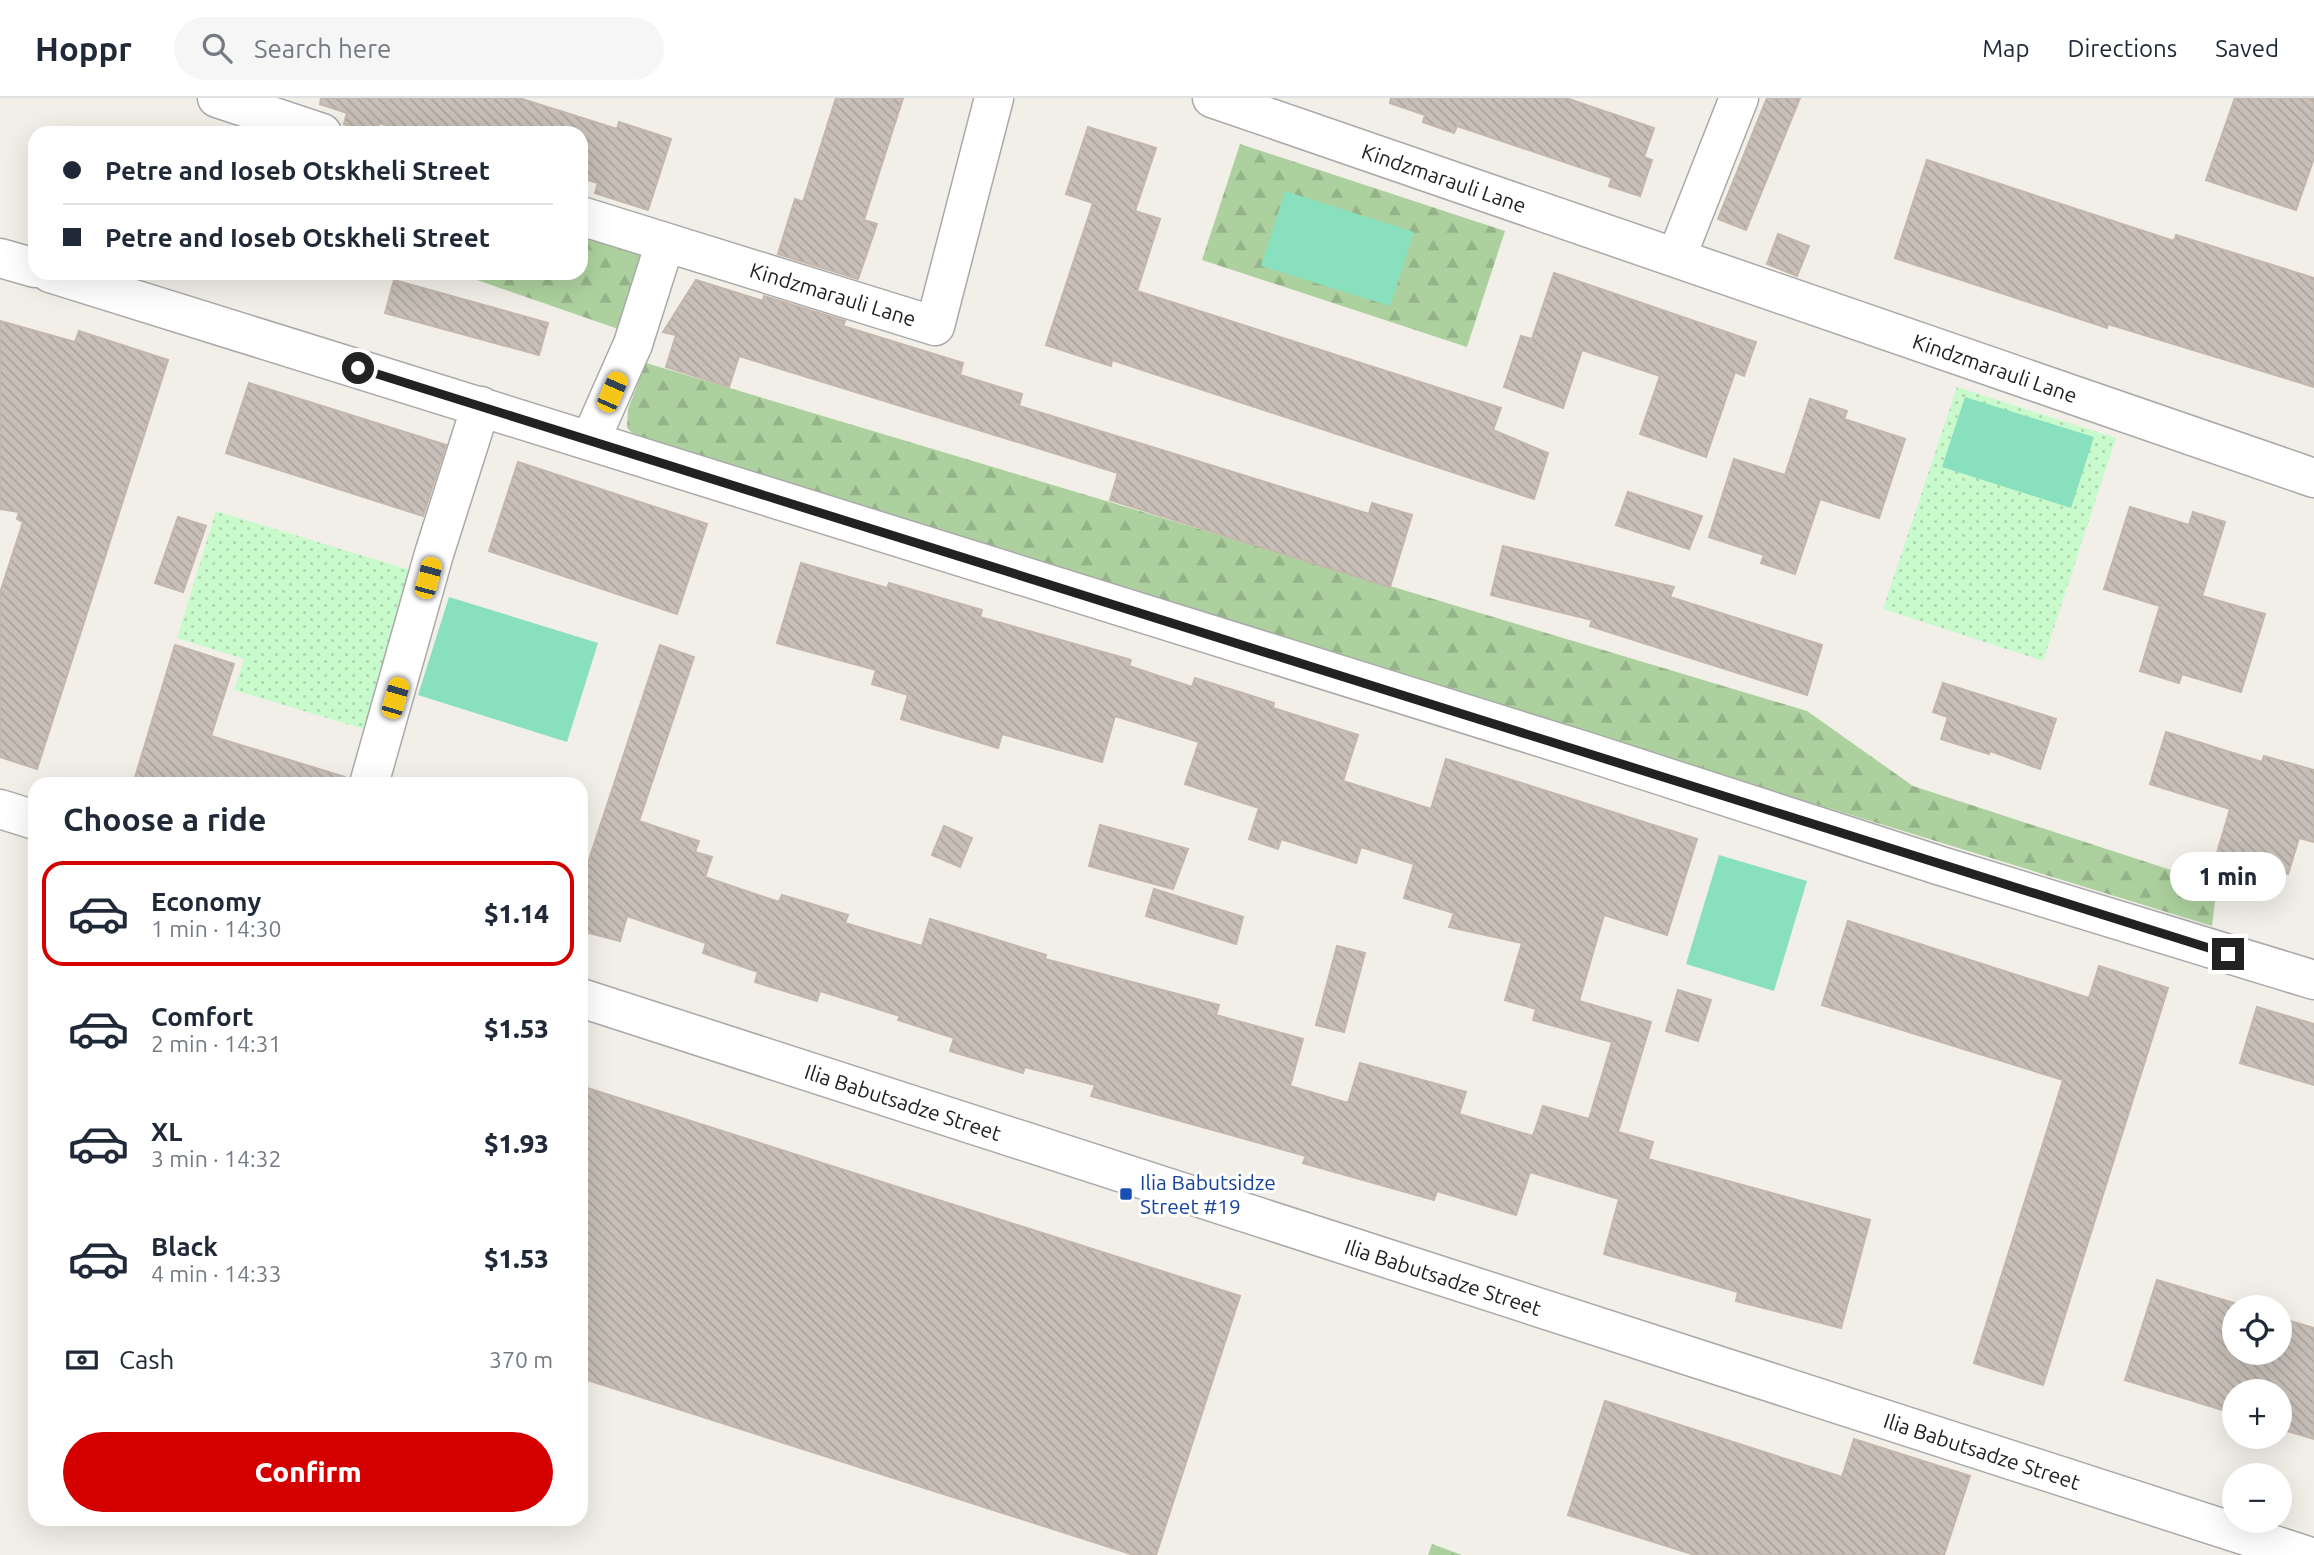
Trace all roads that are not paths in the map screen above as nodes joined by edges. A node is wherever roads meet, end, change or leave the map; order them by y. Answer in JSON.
{"nodes":[{"id":1,"x":217,"y":98,"type":"edge"},
{"id":2,"x":994,"y":98,"type":"edge"},
{"id":3,"x":1212,"y":98,"type":"edge"},
{"id":4,"x":1739,"y":98,"type":"edge"},
{"id":5,"x":301,"y":126,"type":"edge"},
{"id":6,"x":588,"y":218,"type":"edge"},
{"id":7,"x":665,"y":243,"type":"junction"},
{"id":8,"x":0,"y":258,"type":"edge"},
{"id":9,"x":1676,"y":258,"type":"junction"},
{"id":10,"x":28,"y":266,"type":"edge"},
{"id":11,"x":73,"y":280,"type":"edge"},
{"id":12,"x":481,"y":406,"type":"junction"},
{"id":13,"x":591,"y":439,"type":"junction"},
{"id":14,"x":2314,"y":478,"type":"edge"},
{"id":15,"x":371,"y":777,"type":"edge"},
{"id":16,"x":0,"y":809,"type":"edge"},
{"id":17,"x":28,"y":818,"type":"edge"},
{"id":18,"x":2314,"y":980,"type":"edge"},
{"id":19,"x":588,"y":1000,"type":"edge"},
{"id":20,"x":2305,"y":1555,"type":"edge"}],
"edges":[{"from":1,"to":5,"type":"street"},
{"from":2,"to":7,"type":"street","name":"Kindzmarauli Lane"},
{"from":3,"to":9,"type":"street","name":"Kindzmarauli Lane"},
{"from":4,"to":9,"type":"street"},
{"from":6,"to":7,"type":"street","name":"Kindzmarauli Lane"},
{"from":7,"to":13,"type":"street"},
{"from":8,"to":10,"type":"street"},
{"from":9,"to":14,"type":"street","name":"Kindzmarauli Lane"},
{"from":11,"to":12,"type":"street"},
{"from":12,"to":13,"type":"street"},
{"from":12,"to":15,"type":"street"},
{"from":13,"to":18,"type":"street"},
{"from":16,"to":17,"type":"street"},
{"from":19,"to":20,"type":"street","name":"Ilia Babutsadze Street"}]}
